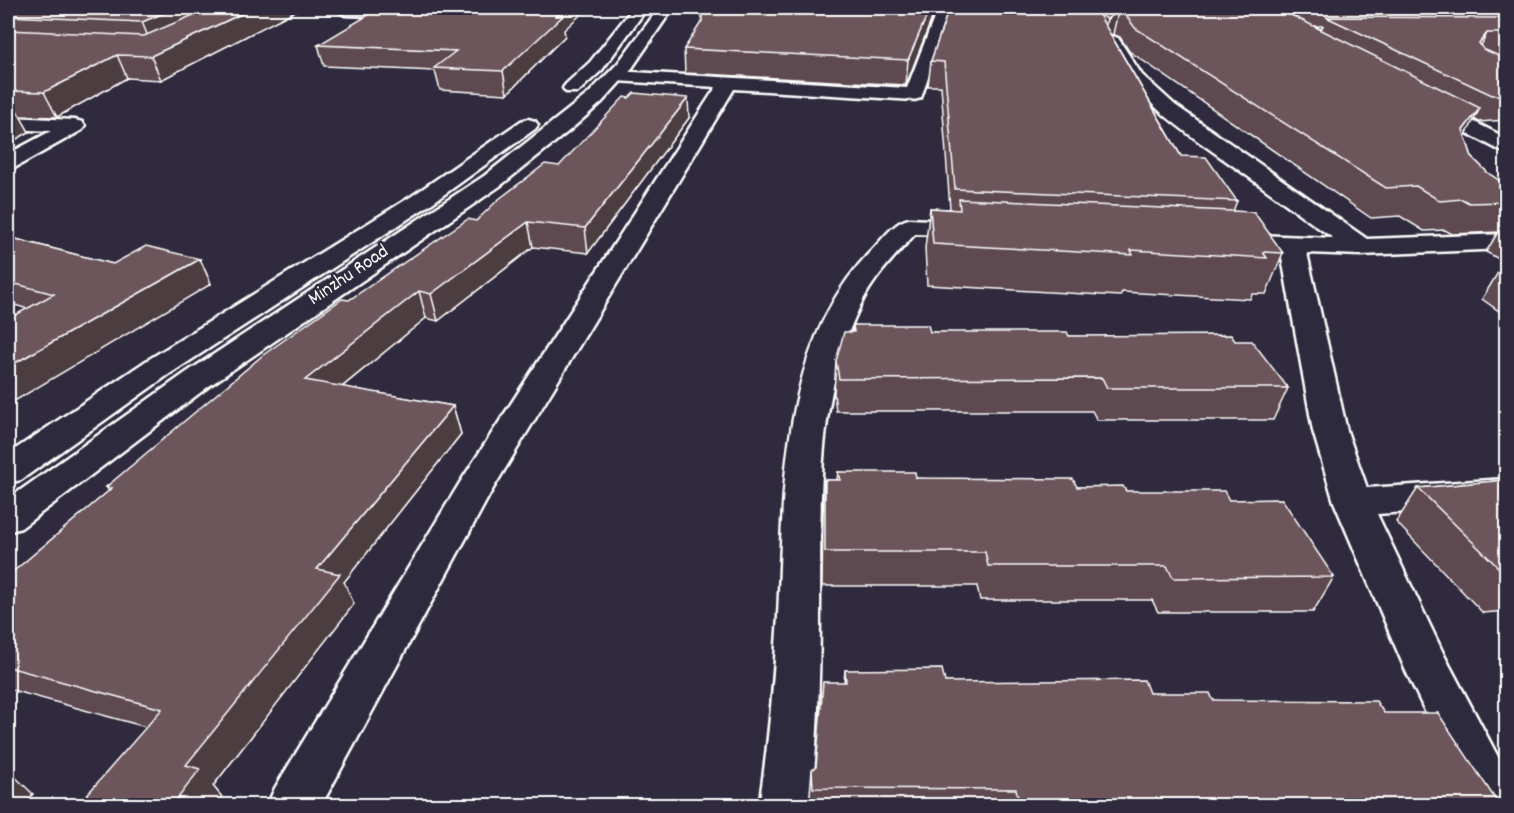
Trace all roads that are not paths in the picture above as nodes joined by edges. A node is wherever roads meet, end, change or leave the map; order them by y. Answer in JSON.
{"nodes":[{"id":1,"x":340,"y":8,"type":"edge"},
{"id":2,"x":641,"y":8,"type":"edge"},
{"id":3,"x":666,"y":8,"type":"edge"},
{"id":4,"x":945,"y":8,"type":"edge"},
{"id":5,"x":431,"y":15,"type":"edge"},
{"id":6,"x":1113,"y":40,"type":"edge"},
{"id":7,"x":616,"y":76,"type":"junction"},
{"id":8,"x":728,"y":83,"type":"junction"},
{"id":9,"x":1413,"y":97,"type":"edge"},
{"id":10,"x":8,"y":123,"type":"edge"},
{"id":11,"x":1506,"y":146,"type":"edge"},
{"id":12,"x":8,"y":162,"type":"edge"},
{"id":13,"x":991,"y":230,"type":"edge"},
{"id":14,"x":1212,"y":241,"type":"edge"},
{"id":15,"x":1506,"y":241,"type":"edge"},
{"id":16,"x":1293,"y":245,"type":"junction"},
{"id":17,"x":1361,"y":247,"type":"junction"},
{"id":18,"x":8,"y":471,"type":"edge"},
{"id":19,"x":1506,"y":492,"type":"edge"},
{"id":20,"x":1353,"y":502,"type":"junction"},
{"id":21,"x":8,"y":518,"type":"edge"},
{"id":22,"x":293,"y":806,"type":"edge"},
{"id":23,"x":785,"y":806,"type":"edge"},
{"id":24,"x":1497,"y":806,"type":"edge"}],
"edges":[{"from":1,"to":5,"type":"main road"},
{"from":2,"to":18,"type":"main road","name":"Minzhu Road"},
{"from":3,"to":7,"type":"main road","name":"Minzhu Road"},
{"from":4,"to":8,"type":"main road"},
{"from":6,"to":17,"type":"main road"},
{"from":7,"to":8,"type":"main road"},
{"from":7,"to":21,"type":"main road","name":"Minzhu Road"},
{"from":8,"to":22,"type":"main road"},
{"from":9,"to":11,"type":"main road"},
{"from":10,"to":12,"type":"main road"},
{"from":13,"to":23,"type":"main road"},
{"from":14,"to":16,"type":"main road"},
{"from":15,"to":17,"type":"main road"},
{"from":16,"to":17,"type":"main road"},
{"from":16,"to":20,"type":"main road"},
{"from":19,"to":20,"type":"main road"},
{"from":20,"to":24,"type":"main road"}]}
